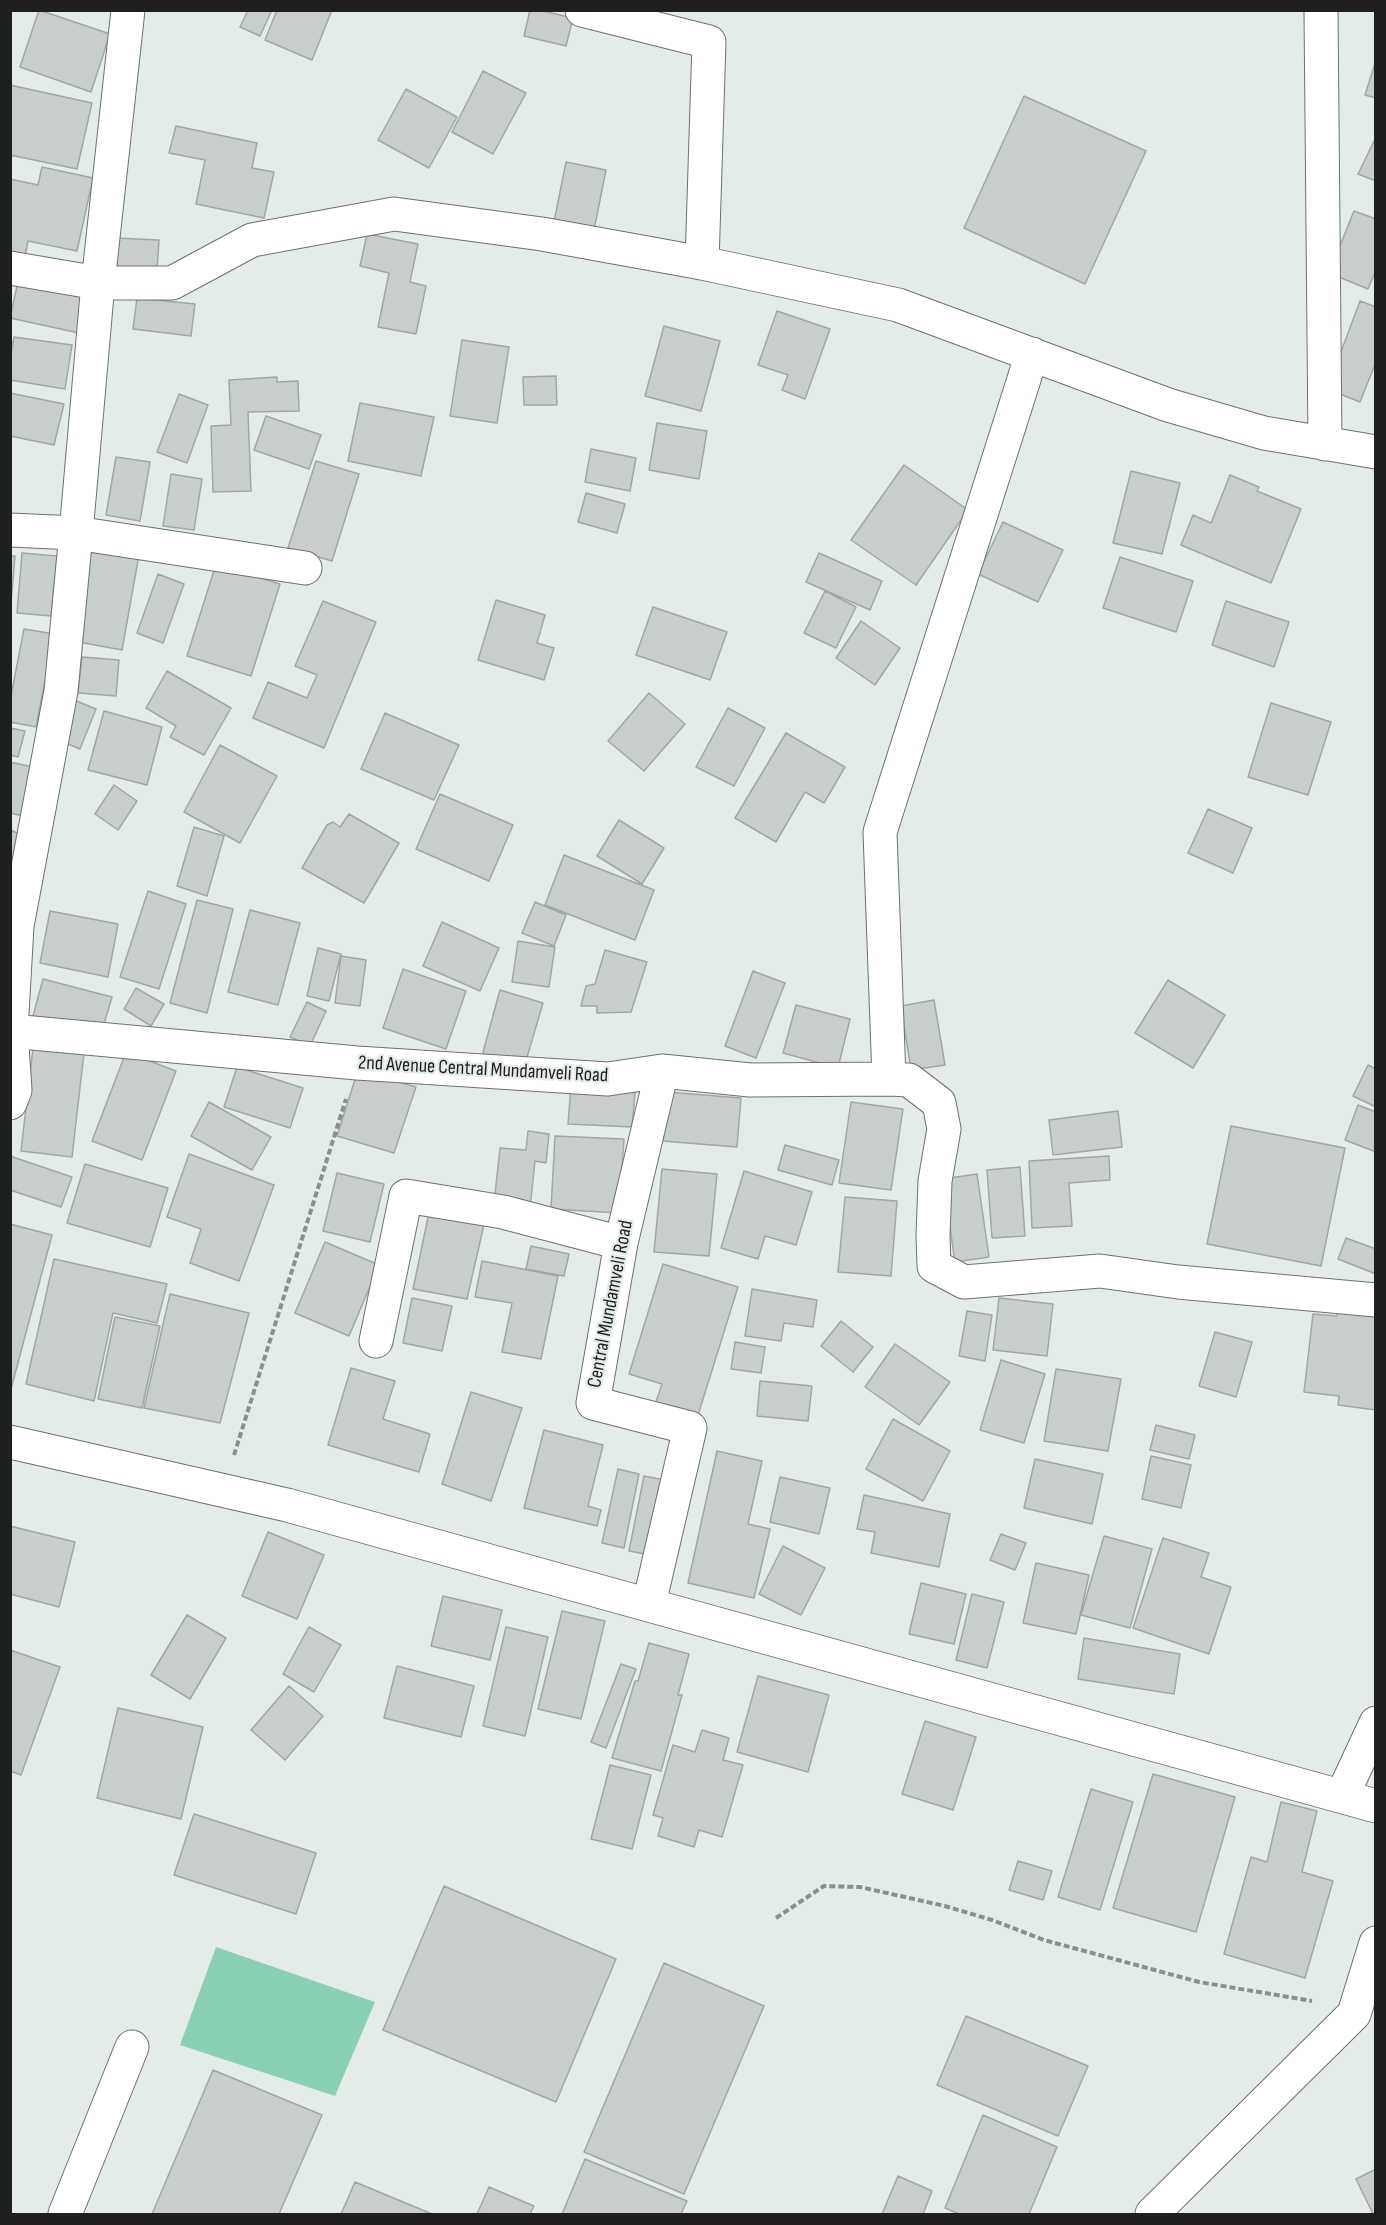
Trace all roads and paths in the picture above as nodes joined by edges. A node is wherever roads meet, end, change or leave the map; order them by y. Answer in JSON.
{"nodes":[{"id":1,"x":128,"y":10,"type":"edge"},
{"id":2,"x":582,"y":10,"type":"edge"},
{"id":3,"x":1321,"y":10,"type":"edge"},
{"id":4,"x":702,"y":263,"type":"junction"},
{"id":5,"x":10,"y":268,"type":"edge"},
{"id":6,"x":98,"y":283,"type":"junction"},
{"id":7,"x":1032,"y":354,"type":"junction"},
{"id":8,"x":1325,"y":444,"type":"junction"},
{"id":9,"x":1376,"y":452,"type":"edge"},
{"id":10,"x":10,"y":530,"type":"edge"},
{"id":11,"x":76,"y":534,"type":"junction"},
{"id":12,"x":305,"y":568,"type":"dead end"},
{"id":13,"x":14,"y":926,"type":"edge"},
{"id":14,"x":11,"y":1031,"type":"edge"},
{"id":15,"x":357,"y":1063,"type":"junction"},
{"id":16,"x":662,"y":1071,"type":"junction"},
{"id":17,"x":889,"y":1079,"type":"junction"},
{"id":18,"x":10,"y":1103,"type":"edge"},
{"id":19,"x":621,"y":1243,"type":"junction"},
{"id":20,"x":1376,"y":1300,"type":"edge"},
{"id":21,"x":376,"y":1341,"type":"dead end"},
{"id":22,"x":10,"y":1442,"type":"edge"},
{"id":23,"x":223,"y":1490,"type":"junction"},
{"id":24,"x":649,"y":1604,"type":"junction"},
{"id":25,"x":1376,"y":1723,"type":"edge"},
{"id":26,"x":1342,"y":1796,"type":"junction"},
{"id":27,"x":1376,"y":1806,"type":"edge"},
{"id":28,"x":776,"y":1918,"type":"dead end"},
{"id":29,"x":1376,"y":1943,"type":"edge"},
{"id":30,"x":1363,"y":2012,"type":"edge"},
{"id":31,"x":132,"y":2047,"type":"dead end"},
{"id":32,"x":65,"y":2214,"type":"edge"},
{"id":33,"x":1152,"y":2214,"type":"edge"}],
"edges":[{"from":1,"to":6,"type":"street"},
{"from":2,"to":4,"type":"street"},
{"from":3,"to":8,"type":"street"},
{"from":4,"to":6,"type":"street"},
{"from":4,"to":7,"type":"street"},
{"from":5,"to":6,"type":"street"},
{"from":6,"to":11,"type":"street"},
{"from":7,"to":8,"type":"street"},
{"from":7,"to":17,"type":"street"},
{"from":8,"to":9,"type":"street"},
{"from":10,"to":11,"type":"street"},
{"from":11,"to":12,"type":"street"},
{"from":11,"to":13,"type":"street"},
{"from":13,"to":14,"type":"street"},
{"from":14,"to":15,"type":"street","name":"2nd Avenue Central Mundamveli Road"},
{"from":14,"to":18,"type":"street"},
{"from":15,"to":16,"type":"street","name":"2nd Avenue Central Mundamveli Road"},
{"from":15,"to":23,"type":"path"},
{"from":16,"to":17,"type":"street","name":"2nd Avenue Central Mundamveli Road"},
{"from":16,"to":19,"type":"street","name":"Central Mundamveli Road"},
{"from":17,"to":20,"type":"street","name":"2nd Avenue Central Mundamveli Road"},
{"from":19,"to":21,"type":"street"},
{"from":19,"to":24,"type":"street","name":"Central Mundamveli Road"},
{"from":22,"to":23,"type":"street"},
{"from":23,"to":24,"type":"street"},
{"from":24,"to":26,"type":"street"},
{"from":25,"to":26,"type":"street"},
{"from":26,"to":27,"type":"street"},
{"from":28,"to":30,"type":"path"},
{"from":29,"to":30,"type":"street"},
{"from":30,"to":33,"type":"street"},
{"from":31,"to":32,"type":"street"}]}
